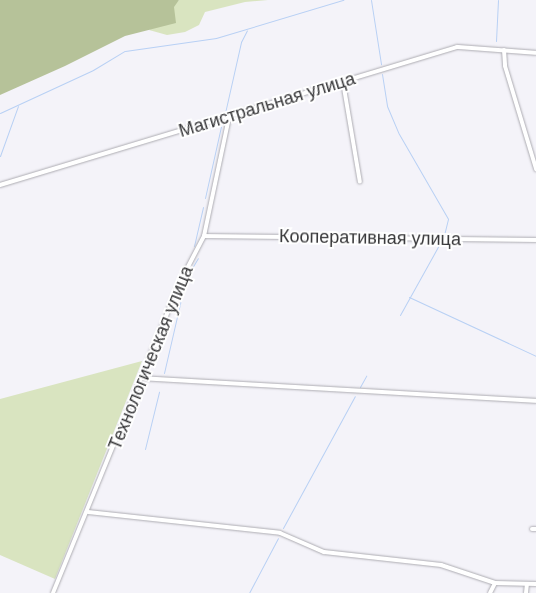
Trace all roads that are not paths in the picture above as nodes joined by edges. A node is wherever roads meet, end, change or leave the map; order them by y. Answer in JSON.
{"nodes":[{"id":1,"x":504,"y":50,"type":"junction"},
{"id":2,"x":536,"y":53,"type":"edge"},
{"id":3,"x":343,"y":82,"type":"junction"},
{"id":4,"x":230,"y":117,"type":"junction"},
{"id":5,"x":536,"y":169,"type":"edge"},
{"id":6,"x":360,"y":182,"type":"dead end"},
{"id":7,"x":0,"y":185,"type":"edge"},
{"id":8,"x":204,"y":236,"type":"junction"},
{"id":9,"x":536,"y":240,"type":"edge"},
{"id":10,"x":141,"y":378,"type":"junction"},
{"id":11,"x":536,"y":402,"type":"edge"},
{"id":12,"x":88,"y":512,"type":"junction"},
{"id":13,"x":495,"y":583,"type":"junction"},
{"id":14,"x":527,"y":584,"type":"junction"},
{"id":15,"x":536,"y":584,"type":"edge"},
{"id":16,"x":54,"y":593,"type":"edge"},
{"id":17,"x":490,"y":593,"type":"edge"},
{"id":18,"x":526,"y":593,"type":"edge"}],
"edges":[{"from":1,"to":2,"type":"street","name":"Магистральная улица"},
{"from":1,"to":3,"type":"street","name":"Магистральная улица"},
{"from":1,"to":5,"type":"street"},
{"from":3,"to":4,"type":"street","name":"Магистральная улица"},
{"from":3,"to":6,"type":"street"},
{"from":4,"to":7,"type":"street","name":"Магистральная улица"},
{"from":4,"to":8,"type":"street","name":"Технологическая улица"},
{"from":8,"to":9,"type":"street","name":"Кооперативная улица"},
{"from":8,"to":10,"type":"street","name":"Технологическая улица"},
{"from":10,"to":11,"type":"street"},
{"from":10,"to":12,"type":"street","name":"Технологическая улица"},
{"from":12,"to":13,"type":"street"},
{"from":12,"to":16,"type":"street","name":"Технологическая улица"},
{"from":13,"to":14,"type":"street"},
{"from":13,"to":17,"type":"street"},
{"from":14,"to":15,"type":"street"},
{"from":14,"to":18,"type":"street"}]}
